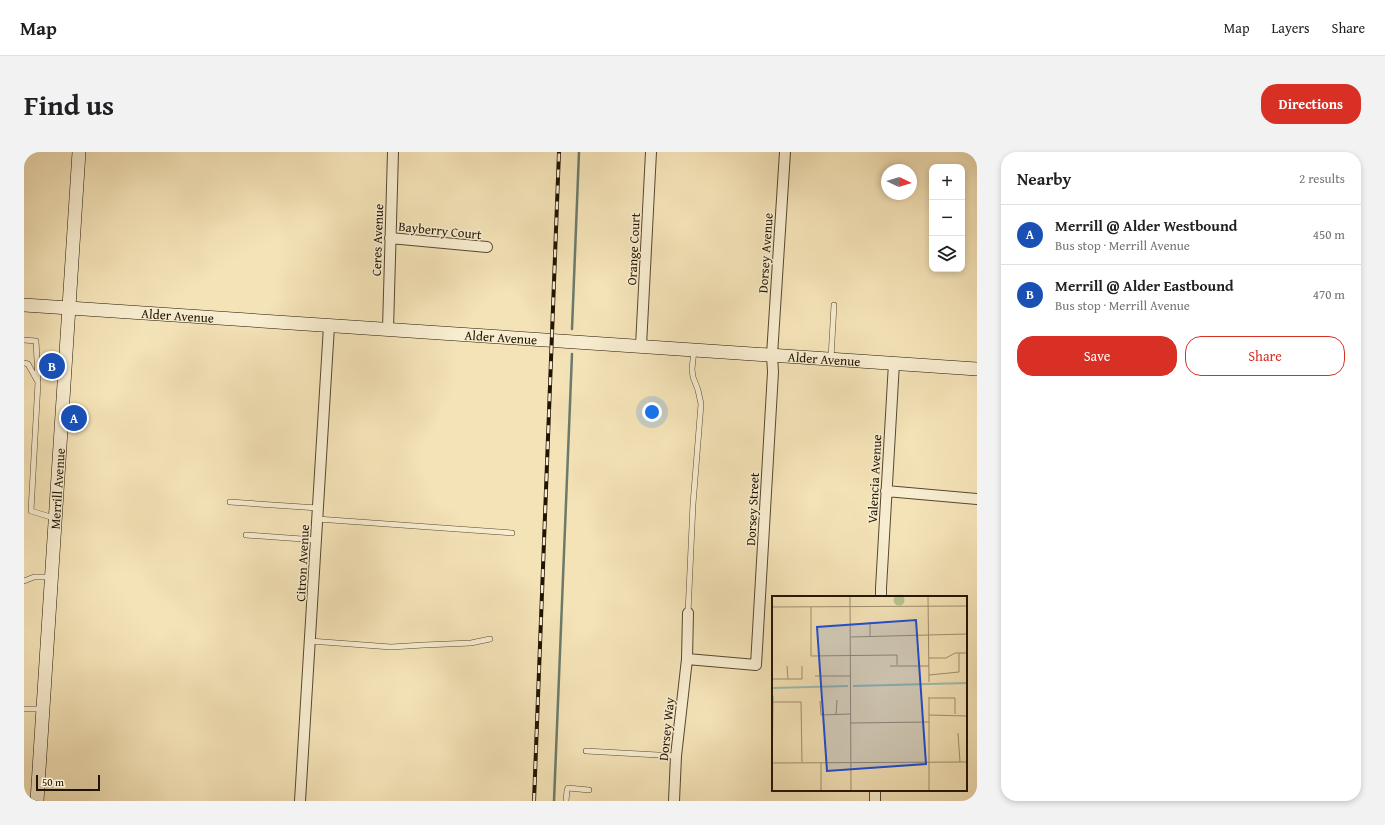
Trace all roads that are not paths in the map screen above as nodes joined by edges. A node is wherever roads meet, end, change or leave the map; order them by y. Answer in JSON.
{"nodes":[{"id":1,"x":79,"y":152,"type":"edge"},
{"id":2,"x":393,"y":152,"type":"edge"},
{"id":3,"x":651,"y":152,"type":"edge"},
{"id":4,"x":784,"y":152,"type":"edge"},
{"id":5,"x":390,"y":238,"type":"junction"},
{"id":6,"x":487,"y":247,"type":"dead end"},
{"id":7,"x":24,"y":305,"type":"edge"},
{"id":8,"x":834,"y":305,"type":"dead end"},
{"id":9,"x":68,"y":308,"type":"junction"},
{"id":10,"x":329,"y":326,"type":"junction"},
{"id":11,"x":388,"y":330,"type":"junction"},
{"id":12,"x":24,"y":340,"type":"edge"},
{"id":13,"x":641,"y":346,"type":"junction"},
{"id":14,"x":694,"y":350,"type":"junction"},
{"id":15,"x":772,"y":355,"type":"junction"},
{"id":16,"x":830,"y":359,"type":"junction"},
{"id":17,"x":24,"y":363,"type":"edge"},
{"id":18,"x":894,"y":363,"type":"junction"},
{"id":19,"x":977,"y":369,"type":"edge"},
{"id":20,"x":38,"y":382,"type":"junction"},
{"id":21,"x":886,"y":491,"type":"junction"},
{"id":22,"x":977,"y":499,"type":"edge"},
{"id":23,"x":230,"y":502,"type":"dead end"},
{"id":24,"x":318,"y":514,"type":"junction"},
{"id":25,"x":55,"y":518,"type":"junction"},
{"id":26,"x":512,"y":533,"type":"dead end"},
{"id":27,"x":246,"y":535,"type":"dead end"},
{"id":28,"x":316,"y":540,"type":"junction"},
{"id":29,"x":51,"y":577,"type":"junction"},
{"id":30,"x":24,"y":581,"type":"edge"},
{"id":31,"x":881,"y":596,"type":"edge"},
{"id":32,"x":688,"y":613,"type":"joint"},
{"id":33,"x":490,"y":639,"type":"dead end"},
{"id":34,"x":310,"y":641,"type":"junction"},
{"id":35,"x":687,"y":659,"type":"junction"},
{"id":36,"x":24,"y":709,"type":"edge"},
{"id":37,"x":42,"y":709,"type":"junction"},
{"id":38,"x":586,"y":751,"type":"dead end"},
{"id":39,"x":676,"y":756,"type":"junction"},
{"id":40,"x":589,"y":790,"type":"dead end"},
{"id":41,"x":37,"y":801,"type":"edge"},
{"id":42,"x":300,"y":801,"type":"edge"},
{"id":43,"x":566,"y":801,"type":"edge"},
{"id":44,"x":674,"y":801,"type":"edge"}],
"edges":[{"from":1,"to":9,"type":"main road","name":"Merrill Avenue"},
{"from":2,"to":5,"type":"street","name":"Ceres Avenue"},
{"from":3,"to":13,"type":"street","name":"Orange Court"},
{"from":4,"to":15,"type":"street","name":"Dorsey Avenue"},
{"from":5,"to":6,"type":"street","name":"Bayberry Court"},
{"from":5,"to":11,"type":"street","name":"Ceres Avenue"},
{"from":7,"to":9,"type":"main road","name":"Alder Avenue"},
{"from":8,"to":16,"type":"lane"},
{"from":9,"to":10,"type":"main road","name":"Alder Avenue"},
{"from":9,"to":25,"type":"main road","name":"Merrill Avenue"},
{"from":10,"to":11,"type":"main road","name":"Alder Avenue"},
{"from":10,"to":24,"type":"street","name":"Citron Avenue"},
{"from":11,"to":13,"type":"main road","name":"Alder Avenue"},
{"from":12,"to":20,"type":"lane"},
{"from":13,"to":14,"type":"main road","name":"Alder Avenue"},
{"from":14,"to":15,"type":"main road","name":"Alder Avenue"},
{"from":14,"to":32,"type":"lane"},
{"from":15,"to":16,"type":"main road","name":"Alder Avenue"},
{"from":15,"to":35,"type":"street","name":"Dorsey Street"},
{"from":16,"to":18,"type":"main road","name":"Alder Avenue"},
{"from":17,"to":20,"type":"lane"},
{"from":18,"to":19,"type":"main road","name":"Alder Avenue"},
{"from":18,"to":21,"type":"street","name":"Valencia Avenue"},
{"from":20,"to":25,"type":"lane"},
{"from":21,"to":22,"type":"street"},
{"from":21,"to":31,"type":"street","name":"Valencia Avenue"},
{"from":23,"to":24,"type":"lane"},
{"from":24,"to":26,"type":"lane"},
{"from":24,"to":28,"type":"street","name":"Citron Avenue"},
{"from":25,"to":29,"type":"main road","name":"Merrill Avenue"},
{"from":27,"to":28,"type":"lane"},
{"from":28,"to":34,"type":"street","name":"Citron Avenue"},
{"from":29,"to":30,"type":"lane"},
{"from":29,"to":37,"type":"main road","name":"Merrill Avenue"},
{"from":32,"to":35,"type":"street","name":"Dorsey Way"},
{"from":33,"to":34,"type":"lane"},
{"from":34,"to":42,"type":"street","name":"Citron Avenue"},
{"from":35,"to":39,"type":"street","name":"Dorsey Way"},
{"from":36,"to":37,"type":"lane"},
{"from":37,"to":41,"type":"main road","name":"Merrill Avenue"},
{"from":38,"to":39,"type":"lane"},
{"from":39,"to":44,"type":"street","name":"Dorsey Way"},
{"from":40,"to":43,"type":"lane"}]}
